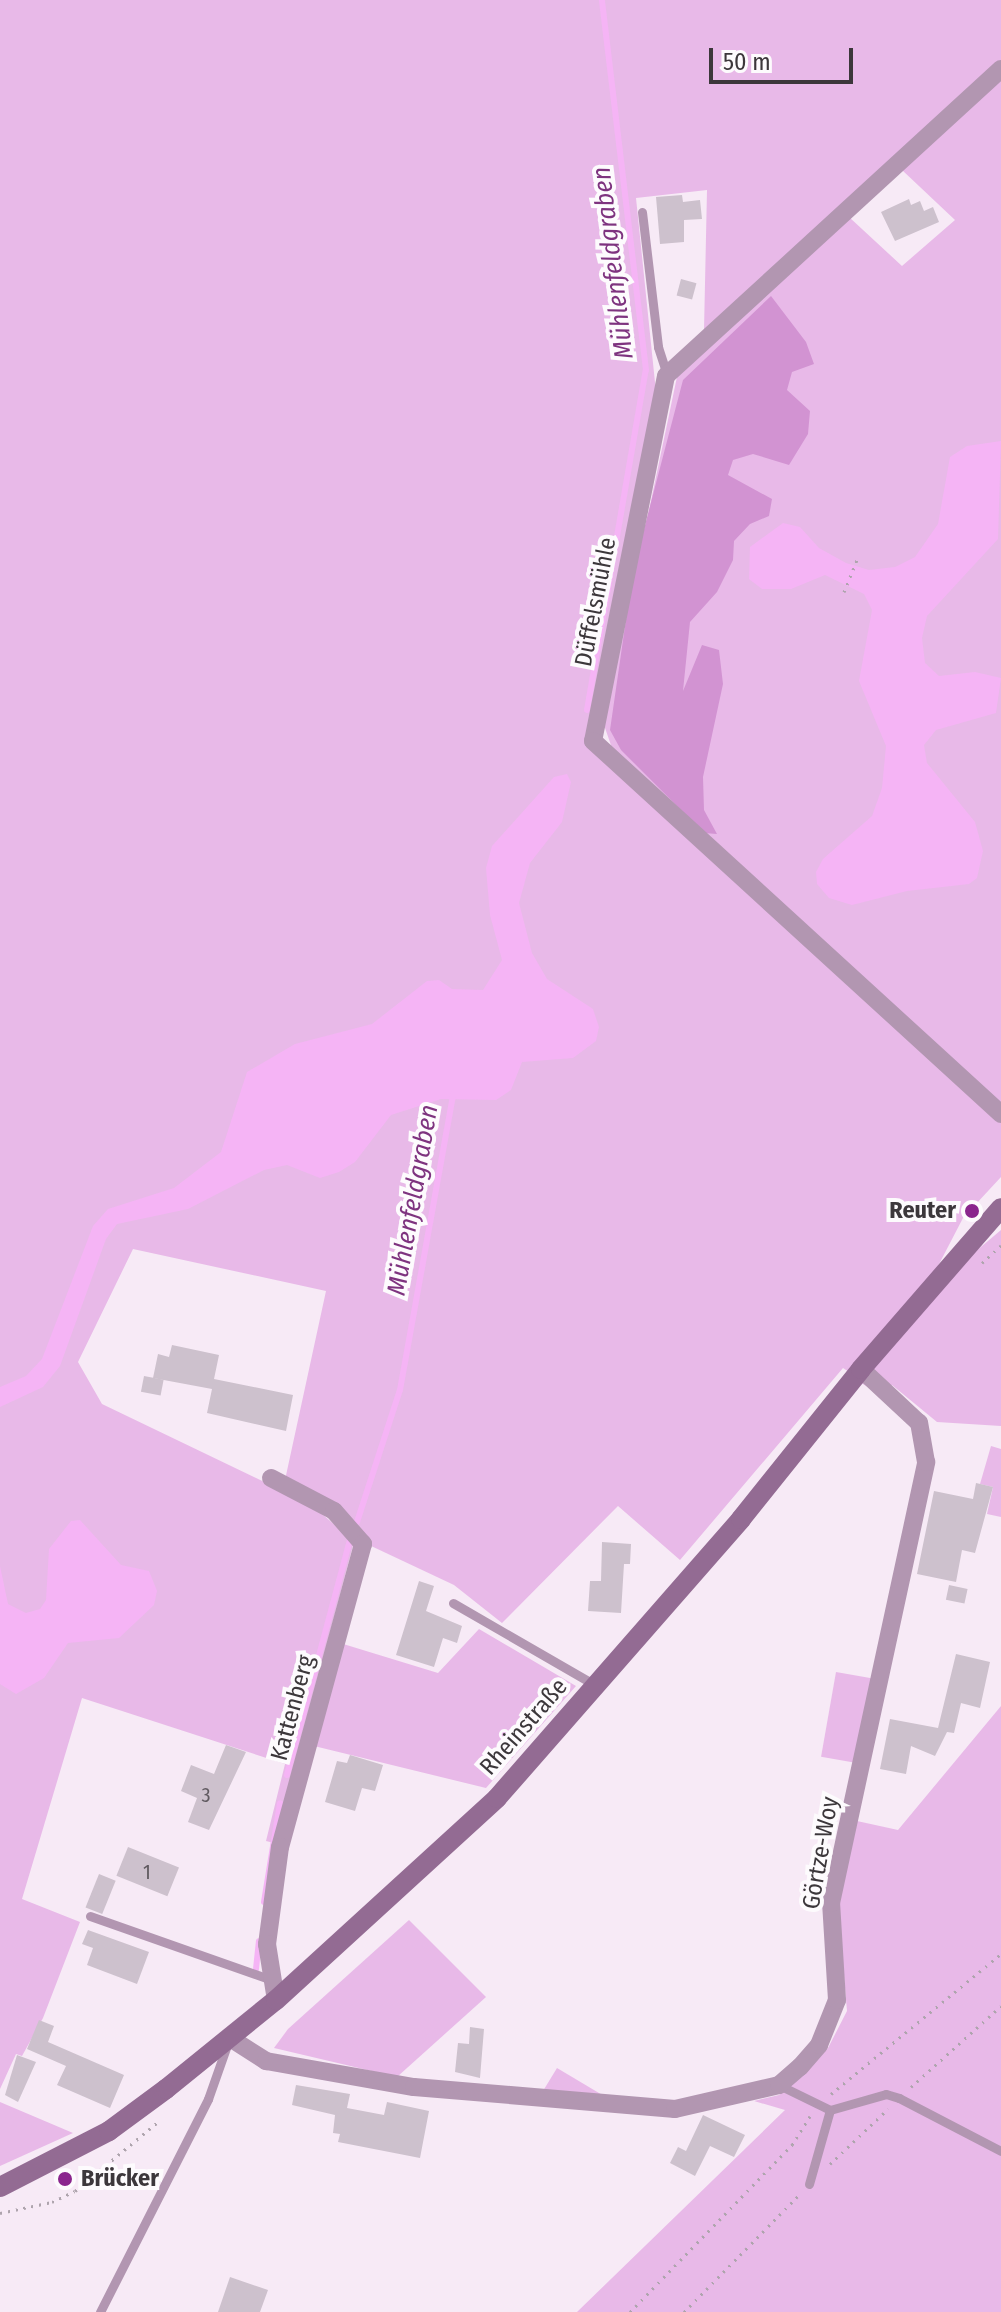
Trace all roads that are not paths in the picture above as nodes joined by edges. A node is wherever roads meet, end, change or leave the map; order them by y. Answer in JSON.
{"nodes":[{"id":1,"x":1001,"y":69,"type":"edge"},
{"id":2,"x":642,"y":212,"type":"dead end"},
{"id":3,"x":667,"y":375,"type":"junction"},
{"id":4,"x":1001,"y":1114,"type":"edge"},
{"id":5,"x":1001,"y":1208,"type":"edge"},
{"id":6,"x":861,"y":1369,"type":"junction"},
{"id":7,"x":271,"y":1478,"type":"dead end"},
{"id":8,"x":453,"y":1603,"type":"dead end"},
{"id":9,"x":595,"y":1685,"type":"junction"},
{"id":10,"x":90,"y":1916,"type":"dead end"},
{"id":11,"x":274,"y":1990,"type":"junction"},
{"id":12,"x":230,"y":2038,"type":"junction"},
{"id":13,"x":779,"y":2085,"type":"junction"},
{"id":14,"x":830,"y":2110,"type":"junction"},
{"id":15,"x":1001,"y":2151,"type":"edge"},
{"id":16,"x":809,"y":2184,"type":"road end"},
{"id":17,"x":0,"y":2187,"type":"edge"},
{"id":18,"x":100,"y":2312,"type":"edge"}],
"edges":[{"from":1,"to":3,"type":"street"},
{"from":2,"to":3,"type":"lane"},
{"from":3,"to":4,"type":"street","name":"Düffelsmühle"},
{"from":5,"to":6,"type":"main road","name":"Rheinstraße"},
{"from":6,"to":9,"type":"main road","name":"Rheinstraße"},
{"from":6,"to":13,"type":"street","name":"Görtze-Woy"},
{"from":7,"to":11,"type":"street","name":"Kattenberg"},
{"from":8,"to":9,"type":"lane"},
{"from":9,"to":11,"type":"main road","name":"Rheinstraße"},
{"from":10,"to":11,"type":"lane"},
{"from":11,"to":12,"type":"main road","name":"Rheinstraße"},
{"from":12,"to":13,"type":"street"},
{"from":12,"to":17,"type":"main road","name":"Rheinstraße"},
{"from":12,"to":18,"type":"lane"},
{"from":13,"to":14,"type":"lane"},
{"from":14,"to":15,"type":"lane"},
{"from":14,"to":16,"type":"lane"}]}
